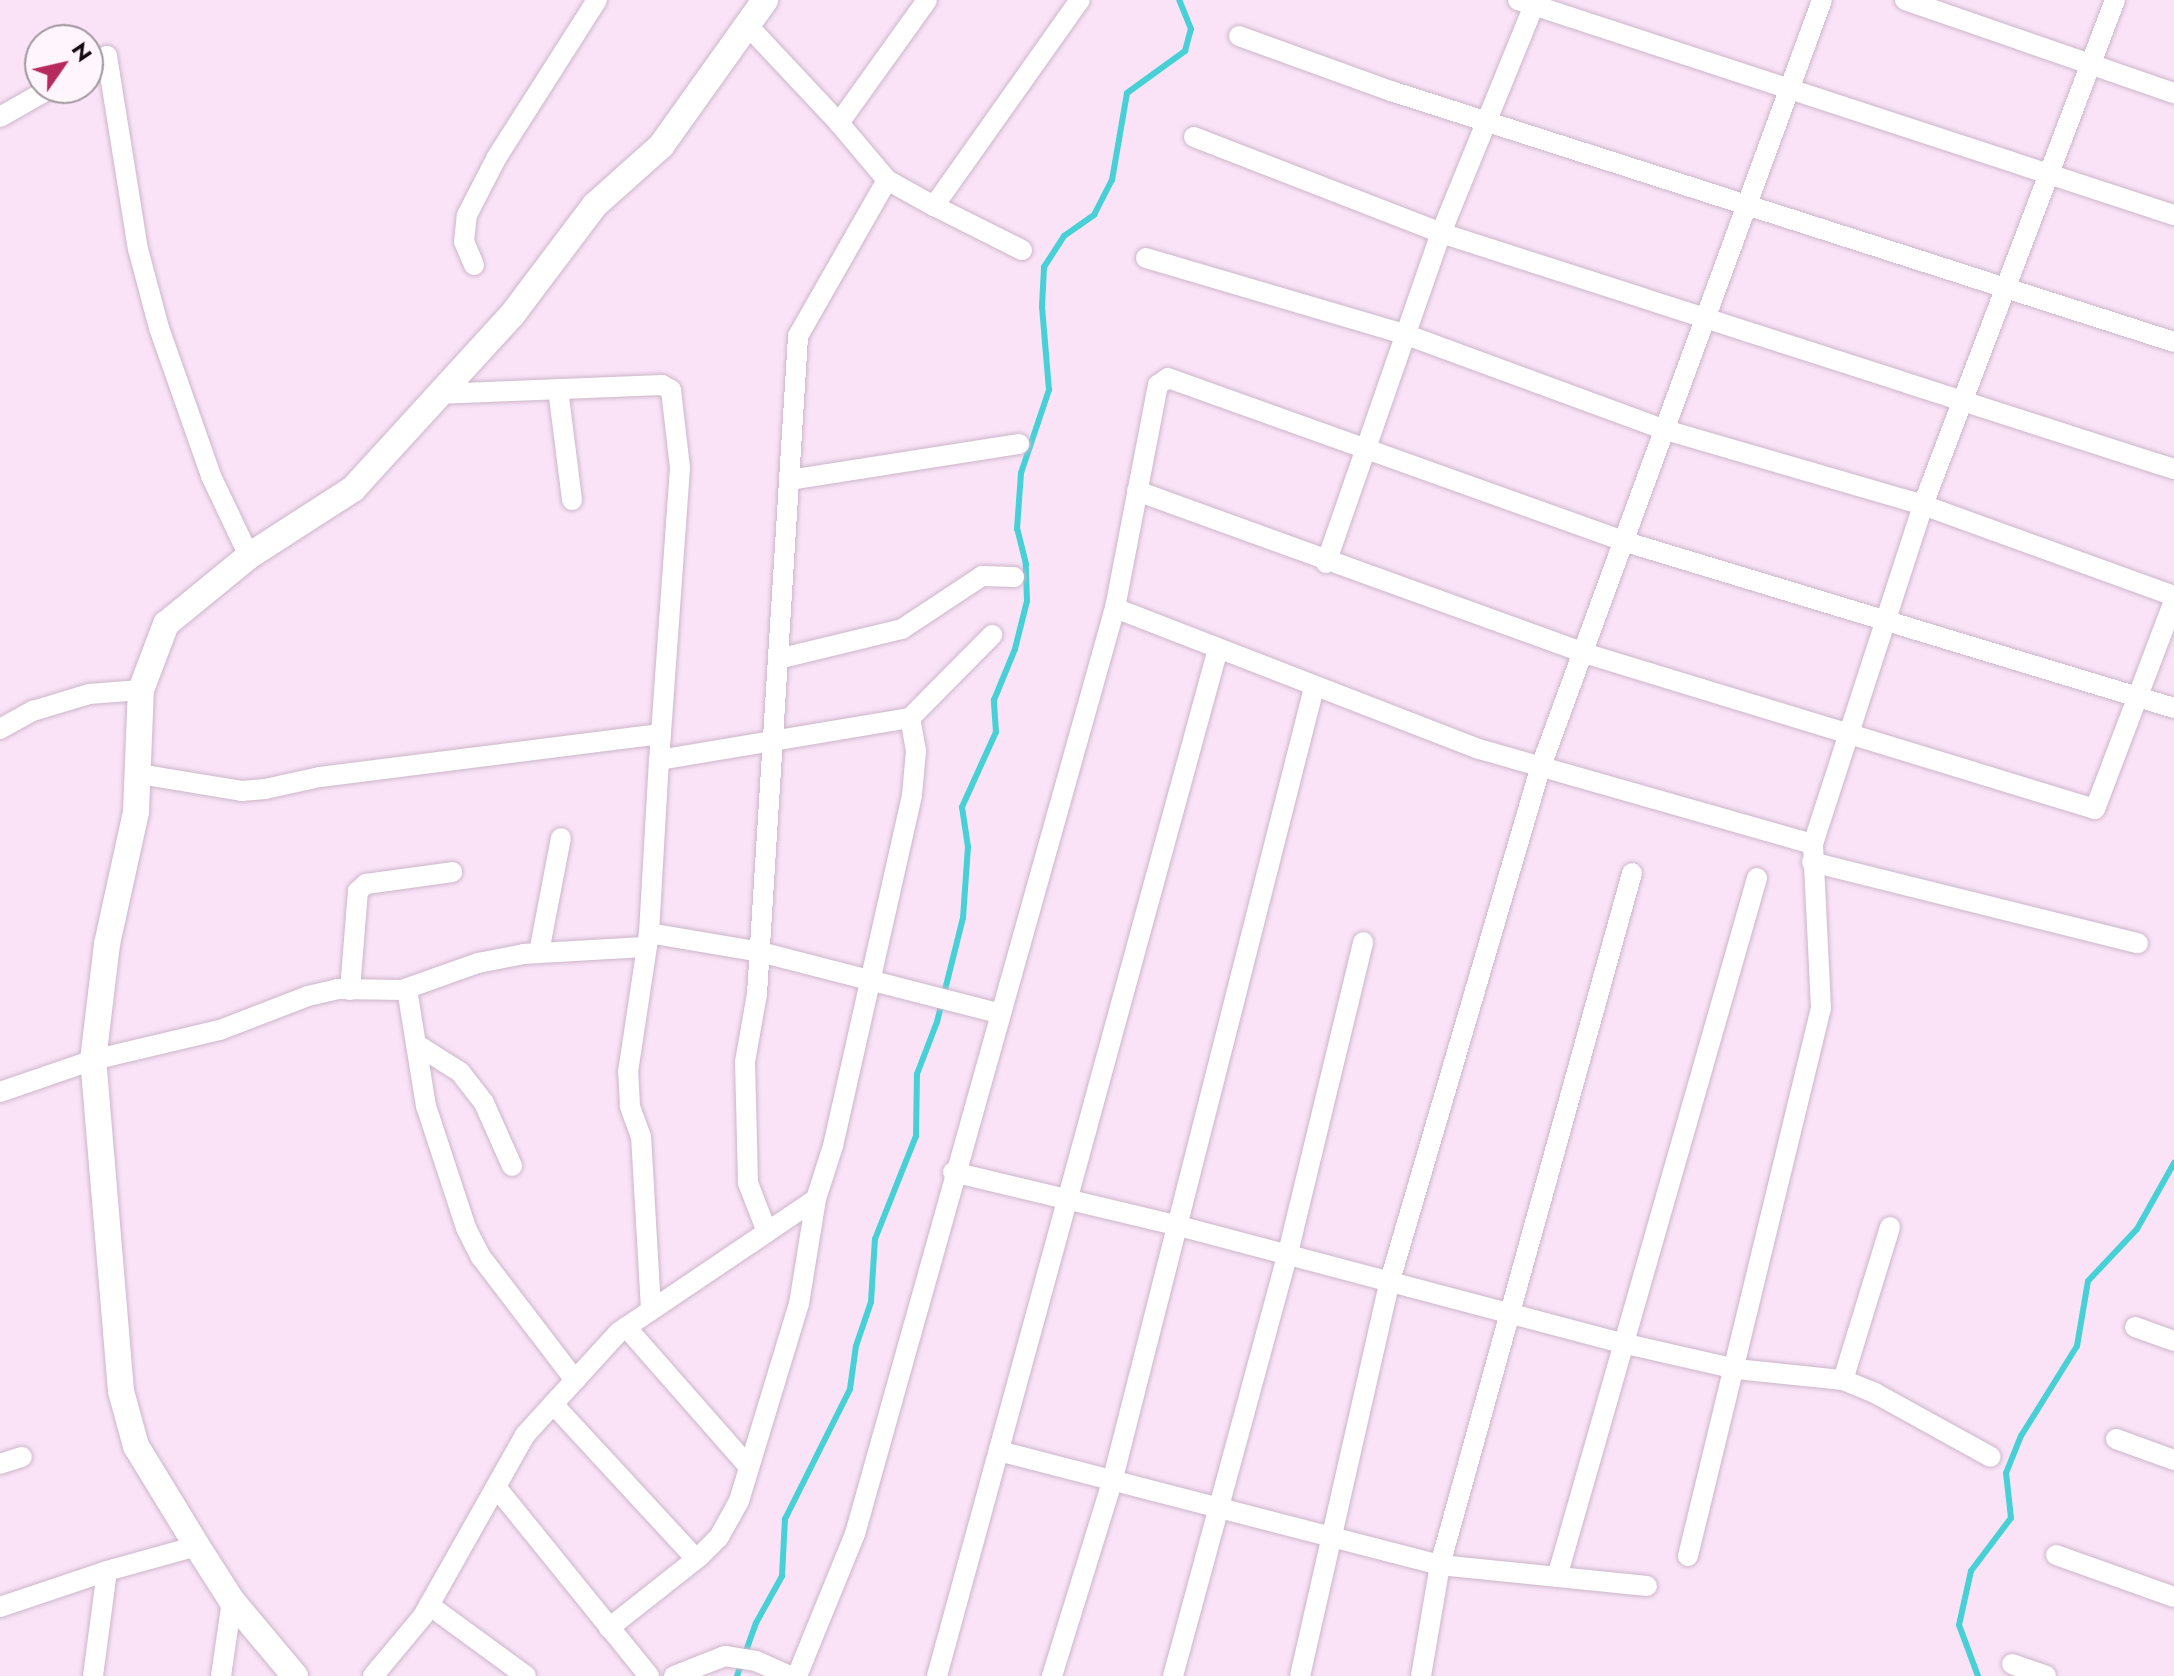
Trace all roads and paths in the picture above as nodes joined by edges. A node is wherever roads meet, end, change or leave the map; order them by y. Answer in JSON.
{"nodes":[{"id":1,"x":597,"y":0,"type":"edge"},
{"id":2,"x":765,"y":0,"type":"edge"},
{"id":3,"x":927,"y":0,"type":"edge"},
{"id":4,"x":1080,"y":0,"type":"edge"},
{"id":5,"x":1822,"y":0,"type":"edge"},
{"id":6,"x":1905,"y":0,"type":"edge"},
{"id":7,"x":2115,"y":0,"type":"edge"},
{"id":8,"x":1529,"y":2,"type":"edge"},
{"id":9,"x":748,"y":26,"type":"junction"},
{"id":10,"x":1239,"y":36,"type":"dead end"},
{"id":11,"x":104,"y":58,"type":"edge"},
{"id":12,"x":2092,"y":66,"type":"junction"},
{"id":13,"x":1789,"y":90,"type":"junction"},
{"id":14,"x":2174,"y":93,"type":"edge"},
{"id":15,"x":24,"y":103,"type":"edge"},
{"id":16,"x":0,"y":117,"type":"edge"},
{"id":17,"x":1490,"y":121,"type":"junction"},
{"id":18,"x":839,"y":123,"type":"junction"},
{"id":19,"x":1194,"y":137,"type":"dead end"},
{"id":20,"x":2050,"y":173,"type":"junction"},
{"id":21,"x":887,"y":180,"type":"junction"},
{"id":22,"x":1747,"y":202,"type":"junction"},
{"id":23,"x":934,"y":206,"type":"junction"},
{"id":24,"x":2174,"y":215,"type":"edge"},
{"id":25,"x":1441,"y":233,"type":"junction"},
{"id":26,"x":1022,"y":250,"type":"dead end"},
{"id":27,"x":1146,"y":258,"type":"dead end"},
{"id":28,"x":474,"y":265,"type":"dead end"},
{"id":29,"x":2003,"y":288,"type":"junction"},
{"id":30,"x":1704,"y":316,"type":"junction"},
{"id":31,"x":1407,"y":335,"type":"junction"},
{"id":32,"x":2174,"y":342,"type":"edge"},
{"id":33,"x":558,"y":389,"type":"junction"},
{"id":34,"x":437,"y":394,"type":"junction"},
{"id":35,"x":1963,"y":400,"type":"junction"},
{"id":36,"x":1662,"y":429,"type":"junction"},
{"id":37,"x":1019,"y":444,"type":"dead end"},
{"id":38,"x":1365,"y":447,"type":"junction"},
{"id":39,"x":2174,"y":469,"type":"edge"},
{"id":40,"x":789,"y":480,"type":"junction"},
{"id":41,"x":1137,"y":491,"type":"junction"},
{"id":42,"x":572,"y":500,"type":"dead end"},
{"id":43,"x":1923,"y":505,"type":"junction"},
{"id":44,"x":1626,"y":542,"type":"junction"},
{"id":45,"x":249,"y":556,"type":"junction"},
{"id":46,"x":1326,"y":563,"type":"junction"},
{"id":47,"x":1014,"y":577,"type":"dead end"},
{"id":48,"x":2174,"y":599,"type":"edge"},
{"id":49,"x":1115,"y":608,"type":"junction"},
{"id":50,"x":1884,"y":622,"type":"junction"},
{"id":51,"x":992,"y":635,"type":"dead end"},
{"id":52,"x":1218,"y":649,"type":"junction"},
{"id":53,"x":1584,"y":653,"type":"junction"},
{"id":54,"x":778,"y":659,"type":"junction"},
{"id":55,"x":1314,"y":688,"type":"junction"},
{"id":56,"x":141,"y":690,"type":"junction"},
{"id":57,"x":2140,"y":697,"type":"junction"},
{"id":58,"x":2174,"y":708,"type":"edge"},
{"id":59,"x":910,"y":718,"type":"junction"},
{"id":60,"x":0,"y":729,"type":"edge"},
{"id":61,"x":660,"y":734,"type":"junction"},
{"id":62,"x":1844,"y":736,"type":"junction"},
{"id":63,"x":773,"y":739,"type":"junction"},
{"id":64,"x":659,"y":760,"type":"junction"},
{"id":65,"x":1540,"y":769,"type":"junction"},
{"id":66,"x":139,"y":774,"type":"junction"},
{"id":67,"x":561,"y":838,"type":"dead end"},
{"id":68,"x":1813,"y":853,"type":"junction"},
{"id":69,"x":452,"y":872,"type":"dead end"},
{"id":70,"x":1632,"y":873,"type":"dead end"},
{"id":71,"x":1757,"y":878,"type":"dead end"},
{"id":72,"x":648,"y":940,"type":"junction"},
{"id":73,"x":1363,"y":942,"type":"dead end"},
{"id":74,"x":2138,"y":943,"type":"dead end"},
{"id":75,"x":539,"y":952,"type":"junction"},
{"id":76,"x":760,"y":952,"type":"junction"},
{"id":77,"x":868,"y":978,"type":"junction"},
{"id":78,"x":407,"y":989,"type":"junction"},
{"id":79,"x":350,"y":990,"type":"junction"},
{"id":80,"x":998,"y":1013,"type":"junction"},
{"id":81,"x":419,"y":1046,"type":"junction"},
{"id":82,"x":93,"y":1060,"type":"junction"},
{"id":83,"x":0,"y":1092,"type":"edge"},
{"id":84,"x":512,"y":1166,"type":"dead end"},
{"id":85,"x":953,"y":1172,"type":"junction"},
{"id":86,"x":1069,"y":1198,"type":"junction"},
{"id":87,"x":816,"y":1199,"type":"junction"},
{"id":88,"x":1175,"y":1225,"type":"junction"},
{"id":89,"x":1890,"y":1227,"type":"dead end"},
{"id":90,"x":767,"y":1232,"type":"junction"},
{"id":91,"x":1287,"y":1257,"type":"junction"},
{"id":92,"x":1389,"y":1284,"type":"junction"},
{"id":93,"x":651,"y":1309,"type":"junction"},
{"id":94,"x":1512,"y":1315,"type":"junction"},
{"id":95,"x":626,"y":1327,"type":"junction"},
{"id":96,"x":2135,"y":1327,"type":"dead end"},
{"id":97,"x":2174,"y":1341,"type":"edge"},
{"id":98,"x":1622,"y":1343,"type":"junction"},
{"id":99,"x":1736,"y":1369,"type":"junction"},
{"id":100,"x":575,"y":1380,"type":"junction"},
{"id":101,"x":1843,"y":1380,"type":"junction"},
{"id":102,"x":553,"y":1404,"type":"junction"},
{"id":103,"x":2116,"y":1439,"type":"dead end"},
{"id":104,"x":999,"y":1451,"type":"junction"},
{"id":105,"x":22,"y":1457,"type":"dead end"},
{"id":106,"x":1991,"y":1457,"type":"dead end"},
{"id":107,"x":2174,"y":1460,"type":"edge"},
{"id":108,"x":0,"y":1464,"type":"edge"},
{"id":109,"x":749,"y":1467,"type":"junction"},
{"id":110,"x":1112,"y":1482,"type":"junction"},
{"id":111,"x":496,"y":1487,"type":"junction"},
{"id":112,"x":1220,"y":1512,"type":"junction"},
{"id":113,"x":1331,"y":1540,"type":"junction"},
{"id":114,"x":197,"y":1546,"type":"junction"},
{"id":115,"x":2056,"y":1555,"type":"dead end"},
{"id":116,"x":1688,"y":1556,"type":"dead end"},
{"id":117,"x":696,"y":1559,"type":"junction"},
{"id":118,"x":1440,"y":1565,"type":"junction"},
{"id":119,"x":107,"y":1571,"type":"junction"},
{"id":120,"x":1557,"y":1577,"type":"junction"},
{"id":121,"x":1647,"y":1586,"type":"dead end"},
{"id":122,"x":2174,"y":1597,"type":"edge"},
{"id":123,"x":232,"y":1601,"type":"junction"},
{"id":124,"x":429,"y":1605,"type":"junction"},
{"id":125,"x":0,"y":1607,"type":"edge"},
{"id":126,"x":609,"y":1628,"type":"junction"},
{"id":127,"x":2012,"y":1664,"type":"dead end"},
{"id":128,"x":93,"y":1676,"type":"edge"},
{"id":129,"x":221,"y":1676,"type":"edge"},
{"id":130,"x":295,"y":1676,"type":"edge"},
{"id":131,"x":373,"y":1676,"type":"edge"},
{"id":132,"x":526,"y":1676,"type":"edge"},
{"id":133,"x":649,"y":1676,"type":"edge"},
{"id":134,"x":674,"y":1676,"type":"edge"},
{"id":135,"x":789,"y":1676,"type":"edge"},
{"id":136,"x":797,"y":1676,"type":"edge"},
{"id":137,"x":937,"y":1676,"type":"edge"},
{"id":138,"x":1052,"y":1676,"type":"edge"},
{"id":139,"x":1173,"y":1676,"type":"edge"},
{"id":140,"x":1300,"y":1676,"type":"edge"},
{"id":141,"x":1421,"y":1676,"type":"edge"},
{"id":142,"x":2046,"y":1676,"type":"edge"}],
"edges":[{"from":1,"to":28,"type":"street"},
{"from":2,"to":9,"type":"street"},
{"from":3,"to":18,"type":"street"},
{"from":4,"to":23,"type":"street"},
{"from":5,"to":13,"type":"street"},
{"from":6,"to":12,"type":"street"},
{"from":7,"to":12,"type":"street"},
{"from":8,"to":13,"type":"street"},
{"from":8,"to":17,"type":"street"},
{"from":9,"to":18,"type":"street"},
{"from":9,"to":34,"type":"street"},
{"from":10,"to":17,"type":"street"},
{"from":11,"to":45,"type":"street"},
{"from":12,"to":14,"type":"street"},
{"from":12,"to":20,"type":"street"},
{"from":13,"to":20,"type":"street"},
{"from":13,"to":22,"type":"street"},
{"from":15,"to":16,"type":"street"},
{"from":17,"to":22,"type":"street"},
{"from":17,"to":25,"type":"street"},
{"from":18,"to":21,"type":"street"},
{"from":19,"to":25,"type":"street"},
{"from":20,"to":24,"type":"street"},
{"from":20,"to":29,"type":"street"},
{"from":21,"to":23,"type":"street"},
{"from":21,"to":40,"type":"street"},
{"from":22,"to":29,"type":"street"},
{"from":22,"to":30,"type":"street"},
{"from":23,"to":26,"type":"street"},
{"from":25,"to":30,"type":"street"},
{"from":25,"to":31,"type":"street"},
{"from":27,"to":31,"type":"street"},
{"from":29,"to":32,"type":"street"},
{"from":29,"to":35,"type":"street"},
{"from":30,"to":35,"type":"street"},
{"from":30,"to":36,"type":"street"},
{"from":31,"to":36,"type":"street"},
{"from":31,"to":38,"type":"street"},
{"from":33,"to":34,"type":"street"},
{"from":33,"to":42,"type":"street"},
{"from":33,"to":61,"type":"street"},
{"from":34,"to":45,"type":"street"},
{"from":35,"to":39,"type":"street"},
{"from":35,"to":43,"type":"street"},
{"from":36,"to":43,"type":"street"},
{"from":36,"to":44,"type":"street"},
{"from":37,"to":40,"type":"street"},
{"from":38,"to":41,"type":"street"},
{"from":38,"to":44,"type":"street"},
{"from":38,"to":46,"type":"street"},
{"from":40,"to":54,"type":"street"},
{"from":41,"to":46,"type":"street"},
{"from":41,"to":49,"type":"street"},
{"from":43,"to":48,"type":"street"},
{"from":43,"to":50,"type":"street"},
{"from":44,"to":50,"type":"street"},
{"from":44,"to":53,"type":"street"},
{"from":45,"to":56,"type":"street"},
{"from":46,"to":53,"type":"street"},
{"from":47,"to":54,"type":"street"},
{"from":48,"to":57,"type":"street"},
{"from":49,"to":52,"type":"street"},
{"from":49,"to":80,"type":"street"},
{"from":50,"to":57,"type":"street"},
{"from":50,"to":62,"type":"street"},
{"from":51,"to":59,"type":"street"},
{"from":52,"to":55,"type":"street"},
{"from":52,"to":86,"type":"street"},
{"from":53,"to":62,"type":"street"},
{"from":53,"to":65,"type":"street"},
{"from":54,"to":63,"type":"street"},
{"from":55,"to":65,"type":"street"},
{"from":55,"to":88,"type":"street"},
{"from":56,"to":60,"type":"street"},
{"from":56,"to":66,"type":"street"},
{"from":57,"to":58,"type":"street"},
{"from":57,"to":62,"type":"street"},
{"from":59,"to":63,"type":"street"},
{"from":59,"to":77,"type":"street"},
{"from":61,"to":64,"type":"street"},
{"from":61,"to":66,"type":"street"},
{"from":62,"to":68,"type":"street"},
{"from":63,"to":64,"type":"street"},
{"from":63,"to":76,"type":"street"},
{"from":64,"to":72,"type":"street"},
{"from":65,"to":68,"type":"street"},
{"from":65,"to":92,"type":"street"},
{"from":66,"to":82,"type":"street"},
{"from":67,"to":75,"type":"street"},
{"from":68,"to":74,"type":"street"},
{"from":68,"to":99,"type":"street"},
{"from":69,"to":79,"type":"street"},
{"from":70,"to":94,"type":"street"},
{"from":71,"to":98,"type":"street"},
{"from":72,"to":75,"type":"street"},
{"from":72,"to":76,"type":"street"},
{"from":72,"to":93,"type":"street"},
{"from":73,"to":91,"type":"street"},
{"from":75,"to":78,"type":"street"},
{"from":76,"to":77,"type":"street"},
{"from":76,"to":90,"type":"street"},
{"from":77,"to":80,"type":"street"},
{"from":77,"to":87,"type":"street"},
{"from":78,"to":79,"type":"street"},
{"from":78,"to":81,"type":"street"},
{"from":79,"to":82,"type":"street"},
{"from":80,"to":85,"type":"street"},
{"from":81,"to":84,"type":"street"},
{"from":81,"to":100,"type":"street"},
{"from":82,"to":83,"type":"street"},
{"from":82,"to":114,"type":"street"},
{"from":85,"to":86,"type":"street"},
{"from":85,"to":136,"type":"street"},
{"from":86,"to":88,"type":"street"},
{"from":86,"to":104,"type":"street"},
{"from":87,"to":90,"type":"street"},
{"from":87,"to":109,"type":"street"},
{"from":88,"to":91,"type":"street"},
{"from":88,"to":110,"type":"street"},
{"from":89,"to":101,"type":"street"},
{"from":90,"to":93,"type":"street"},
{"from":91,"to":92,"type":"street"},
{"from":91,"to":112,"type":"street"},
{"from":92,"to":94,"type":"street"},
{"from":92,"to":113,"type":"street"},
{"from":93,"to":95,"type":"street"},
{"from":94,"to":98,"type":"street"},
{"from":94,"to":118,"type":"street"},
{"from":95,"to":100,"type":"street"},
{"from":95,"to":109,"type":"street"},
{"from":96,"to":97,"type":"street"},
{"from":98,"to":99,"type":"street"},
{"from":98,"to":120,"type":"street"},
{"from":99,"to":101,"type":"street"},
{"from":99,"to":116,"type":"street"},
{"from":100,"to":102,"type":"street"},
{"from":101,"to":106,"type":"street"},
{"from":102,"to":111,"type":"street"},
{"from":102,"to":117,"type":"street"},
{"from":103,"to":107,"type":"street"},
{"from":104,"to":110,"type":"street"},
{"from":104,"to":137,"type":"street"},
{"from":105,"to":108,"type":"street"},
{"from":109,"to":117,"type":"street"},
{"from":110,"to":112,"type":"street"},
{"from":110,"to":138,"type":"street"},
{"from":111,"to":124,"type":"street"},
{"from":111,"to":126,"type":"street"},
{"from":112,"to":113,"type":"street"},
{"from":112,"to":139,"type":"street"},
{"from":113,"to":118,"type":"street"},
{"from":113,"to":140,"type":"street"},
{"from":114,"to":119,"type":"street"},
{"from":114,"to":123,"type":"street"},
{"from":115,"to":122,"type":"street"},
{"from":117,"to":126,"type":"street"},
{"from":118,"to":120,"type":"street"},
{"from":118,"to":141,"type":"street"},
{"from":119,"to":125,"type":"street"},
{"from":119,"to":128,"type":"street"},
{"from":120,"to":121,"type":"street"},
{"from":123,"to":129,"type":"street"},
{"from":123,"to":130,"type":"street"},
{"from":124,"to":131,"type":"street"},
{"from":124,"to":132,"type":"street"},
{"from":126,"to":133,"type":"street"},
{"from":127,"to":142,"type":"street"},
{"from":134,"to":135,"type":"street"}]}
